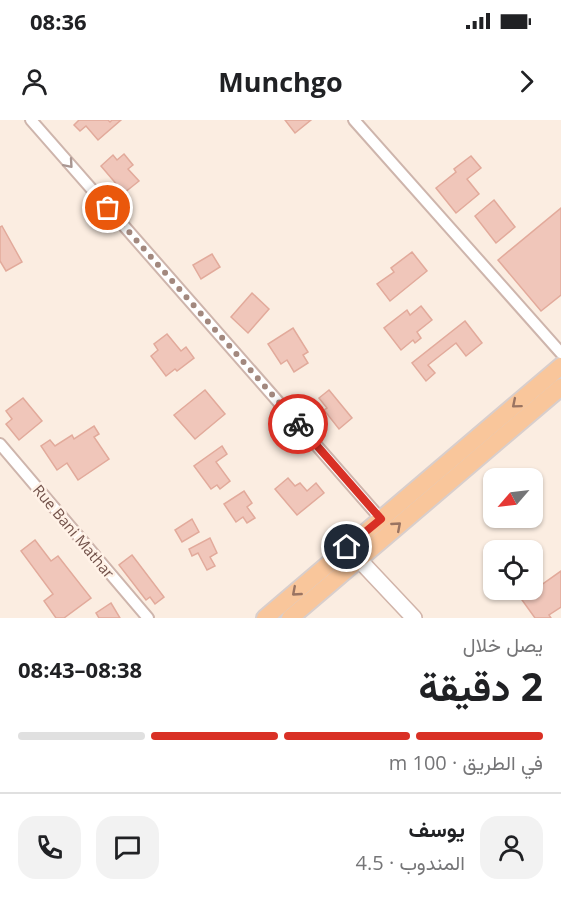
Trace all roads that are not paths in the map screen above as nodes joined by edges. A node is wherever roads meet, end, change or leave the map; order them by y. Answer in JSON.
{"nodes":[{"id":1,"x":31,"y":120,"type":"edge"},
{"id":2,"x":354,"y":120,"type":"edge"},
{"id":3,"x":561,"y":353,"type":"edge"},
{"id":4,"x":561,"y":366,"type":"edge"},
{"id":5,"x":561,"y":387,"type":"edge"},
{"id":6,"x":0,"y":444,"type":"edge"},
{"id":7,"x":381,"y":519,"type":"junction"},
{"id":8,"x":353,"y":553,"type":"junction"},
{"id":9,"x":148,"y":618,"type":"edge"},
{"id":10,"x":265,"y":618,"type":"edge"},
{"id":11,"x":290,"y":618,"type":"edge"},
{"id":12,"x":414,"y":618,"type":"edge"}],
"edges":[{"from":1,"to":7,"type":"street","one_way":true},
{"from":2,"to":3,"type":"street"},
{"from":4,"to":7,"type":"main road","one_way":true},
{"from":8,"to":5,"type":"main road","one_way":true},
{"from":6,"to":9,"type":"street","name":"Rue Bani Mathar"},
{"from":7,"to":8,"type":"main road"},
{"from":8,"to":10,"type":"main road","one_way":true},
{"from":8,"to":11,"type":"main road"},
{"from":8,"to":12,"type":"street"}]}
